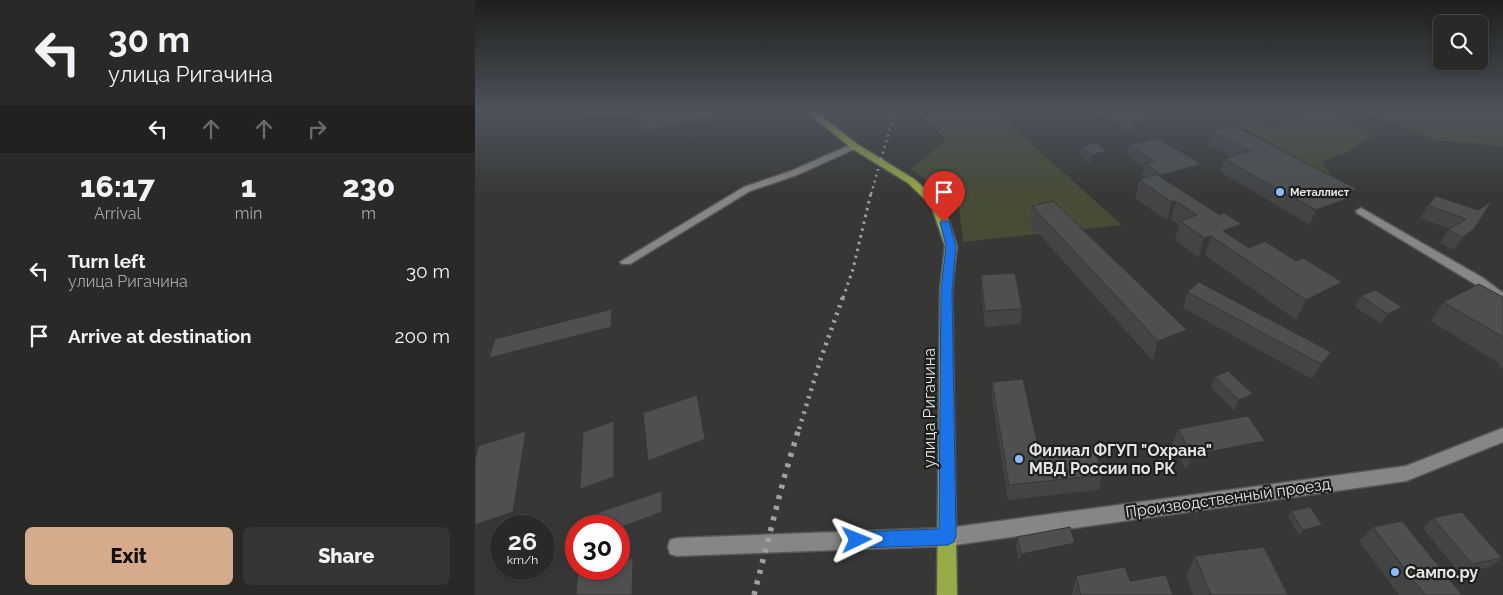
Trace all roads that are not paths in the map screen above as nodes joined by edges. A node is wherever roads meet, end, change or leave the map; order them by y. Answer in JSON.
{"nodes":[{"id":1,"x":845,"y":139,"type":"edge"},
{"id":2,"x":854,"y":146,"type":"junction"},
{"id":3,"x":1361,"y":211,"type":"dead end"},
{"id":4,"x":626,"y":262,"type":"dead end"},
{"id":5,"x":1503,"y":299,"type":"edge"},
{"id":6,"x":1503,"y":436,"type":"edge"},
{"id":7,"x":948,"y":536,"type":"junction"},
{"id":8,"x":677,"y":546,"type":"dead end"},
{"id":9,"x":947,"y":595,"type":"edge"}],
"edges":[{"from":1,"to":2,"type":"main road","name":"улица Ригачина"},
{"from":2,"to":4,"type":"street"},
{"from":2,"to":7,"type":"main road","name":"улица Ригачина"},
{"from":3,"to":5,"type":"street"},
{"from":6,"to":7,"type":"street","name":"Производственный проезд"},
{"from":7,"to":8,"type":"street","name":"Производственный проезд"},
{"from":7,"to":9,"type":"main road","name":"улица Ригачина"}]}
